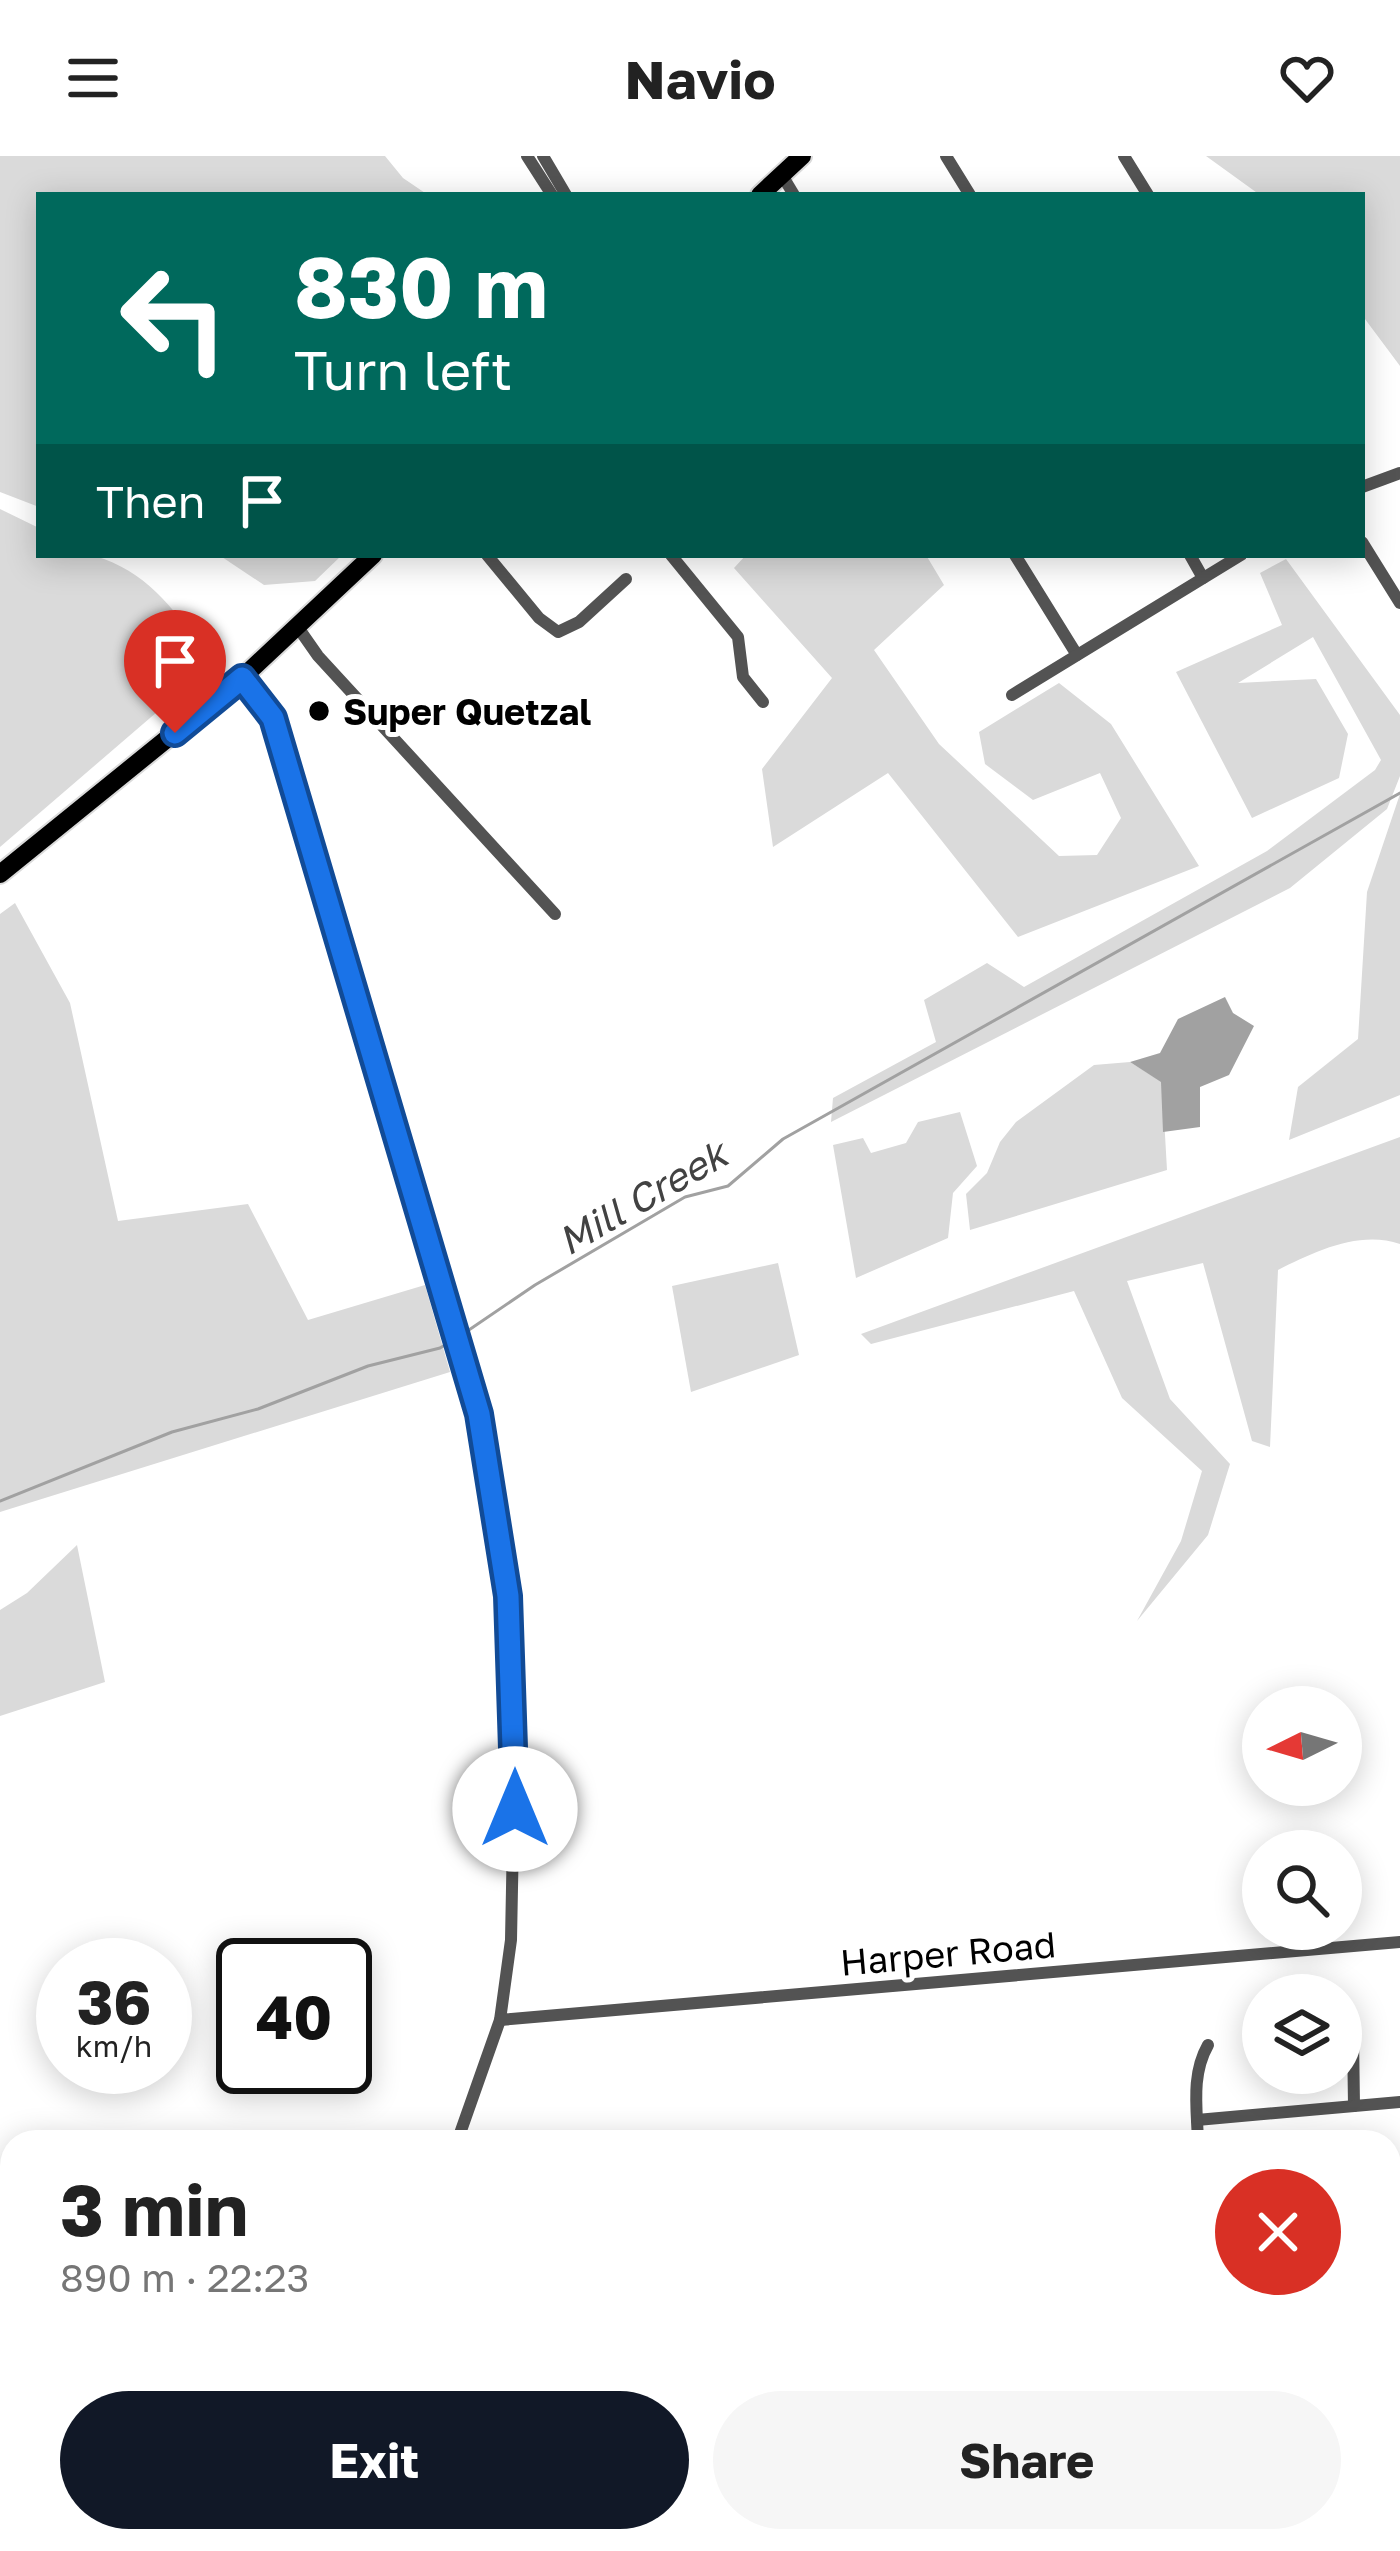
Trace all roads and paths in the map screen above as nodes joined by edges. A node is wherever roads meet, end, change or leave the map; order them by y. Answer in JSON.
{"nodes":[{"id":1,"x":527,"y":156,"type":"edge"},
{"id":2,"x":542,"y":156,"type":"edge"},
{"id":3,"x":802,"y":156,"type":"edge"},
{"id":4,"x":946,"y":156,"type":"edge"},
{"id":5,"x":1124,"y":156,"type":"edge"},
{"id":6,"x":782,"y":175,"type":"junction"},
{"id":7,"x":549,"y":178,"type":"junction"},
{"id":8,"x":551,"y":192,"type":"edge"},
{"id":9,"x":563,"y":192,"type":"edge"},
{"id":10,"x":763,"y":192,"type":"edge"},
{"id":11,"x":792,"y":192,"type":"edge"},
{"id":12,"x":968,"y":192,"type":"edge"},
{"id":13,"x":1146,"y":192,"type":"edge"},
{"id":14,"x":1400,"y":473,"type":"edge"},
{"id":15,"x":1365,"y":486,"type":"edge"},
{"id":16,"x":1365,"y":547,"type":"edge"},
{"id":17,"x":370,"y":558,"type":"edge"},
{"id":18,"x":489,"y":558,"type":"edge"},
{"id":19,"x":672,"y":558,"type":"edge"},
{"id":20,"x":1017,"y":558,"type":"edge"},
{"id":21,"x":1192,"y":558,"type":"edge"},
{"id":22,"x":1235,"y":558,"type":"edge"},
{"id":23,"x":1203,"y":578,"type":"junction"},
{"id":24,"x":626,"y":579,"type":"dead end"},
{"id":25,"x":1400,"y":603,"type":"edge"},
{"id":26,"x":298,"y":626,"type":"junction"},
{"id":27,"x":1077,"y":655,"type":"junction"},
{"id":28,"x":242,"y":678,"type":"junction"},
{"id":29,"x":1012,"y":695,"type":"dead end"},
{"id":30,"x":763,"y":702,"type":"dead end"},
{"id":31,"x":0,"y":874,"type":"edge"},
{"id":32,"x":555,"y":914,"type":"dead end"},
{"id":33,"x":1400,"y":1942,"type":"edge"},
{"id":34,"x":500,"y":2020,"type":"junction"},
{"id":35,"x":1208,"y":2045,"type":"dead end"},
{"id":36,"x":1354,"y":2094,"type":"edge"},
{"id":37,"x":1400,"y":2102,"type":"edge"},
{"id":38,"x":1354,"y":2106,"type":"junction"},
{"id":39,"x":1197,"y":2120,"type":"junction"},
{"id":40,"x":461,"y":2130,"type":"edge"},
{"id":41,"x":1197,"y":2130,"type":"edge"}],
"edges":[{"from":1,"to":7,"type":"street"},
{"from":2,"to":7,"type":"street"},
{"from":3,"to":6,"type":"highway"},
{"from":4,"to":12,"type":"street"},
{"from":5,"to":13,"type":"street"},
{"from":6,"to":10,"type":"highway"},
{"from":6,"to":11,"type":"street"},
{"from":7,"to":8,"type":"street"},
{"from":7,"to":9,"type":"street"},
{"from":14,"to":15,"type":"street"},
{"from":16,"to":25,"type":"street"},
{"from":17,"to":26,"type":"highway"},
{"from":18,"to":24,"type":"street"},
{"from":19,"to":30,"type":"street"},
{"from":20,"to":27,"type":"street"},
{"from":21,"to":23,"type":"street"},
{"from":22,"to":23,"type":"street"},
{"from":23,"to":27,"type":"street"},
{"from":26,"to":28,"type":"highway"},
{"from":26,"to":32,"type":"street"},
{"from":27,"to":29,"type":"street"},
{"from":28,"to":31,"type":"highway"},
{"from":28,"to":34,"type":"street"},
{"from":33,"to":34,"type":"street","name":"Harper Road"},
{"from":34,"to":40,"type":"street"},
{"from":35,"to":39,"type":"street"},
{"from":36,"to":38,"type":"street"},
{"from":37,"to":38,"type":"street"},
{"from":38,"to":39,"type":"street"},
{"from":39,"to":41,"type":"street"}]}
